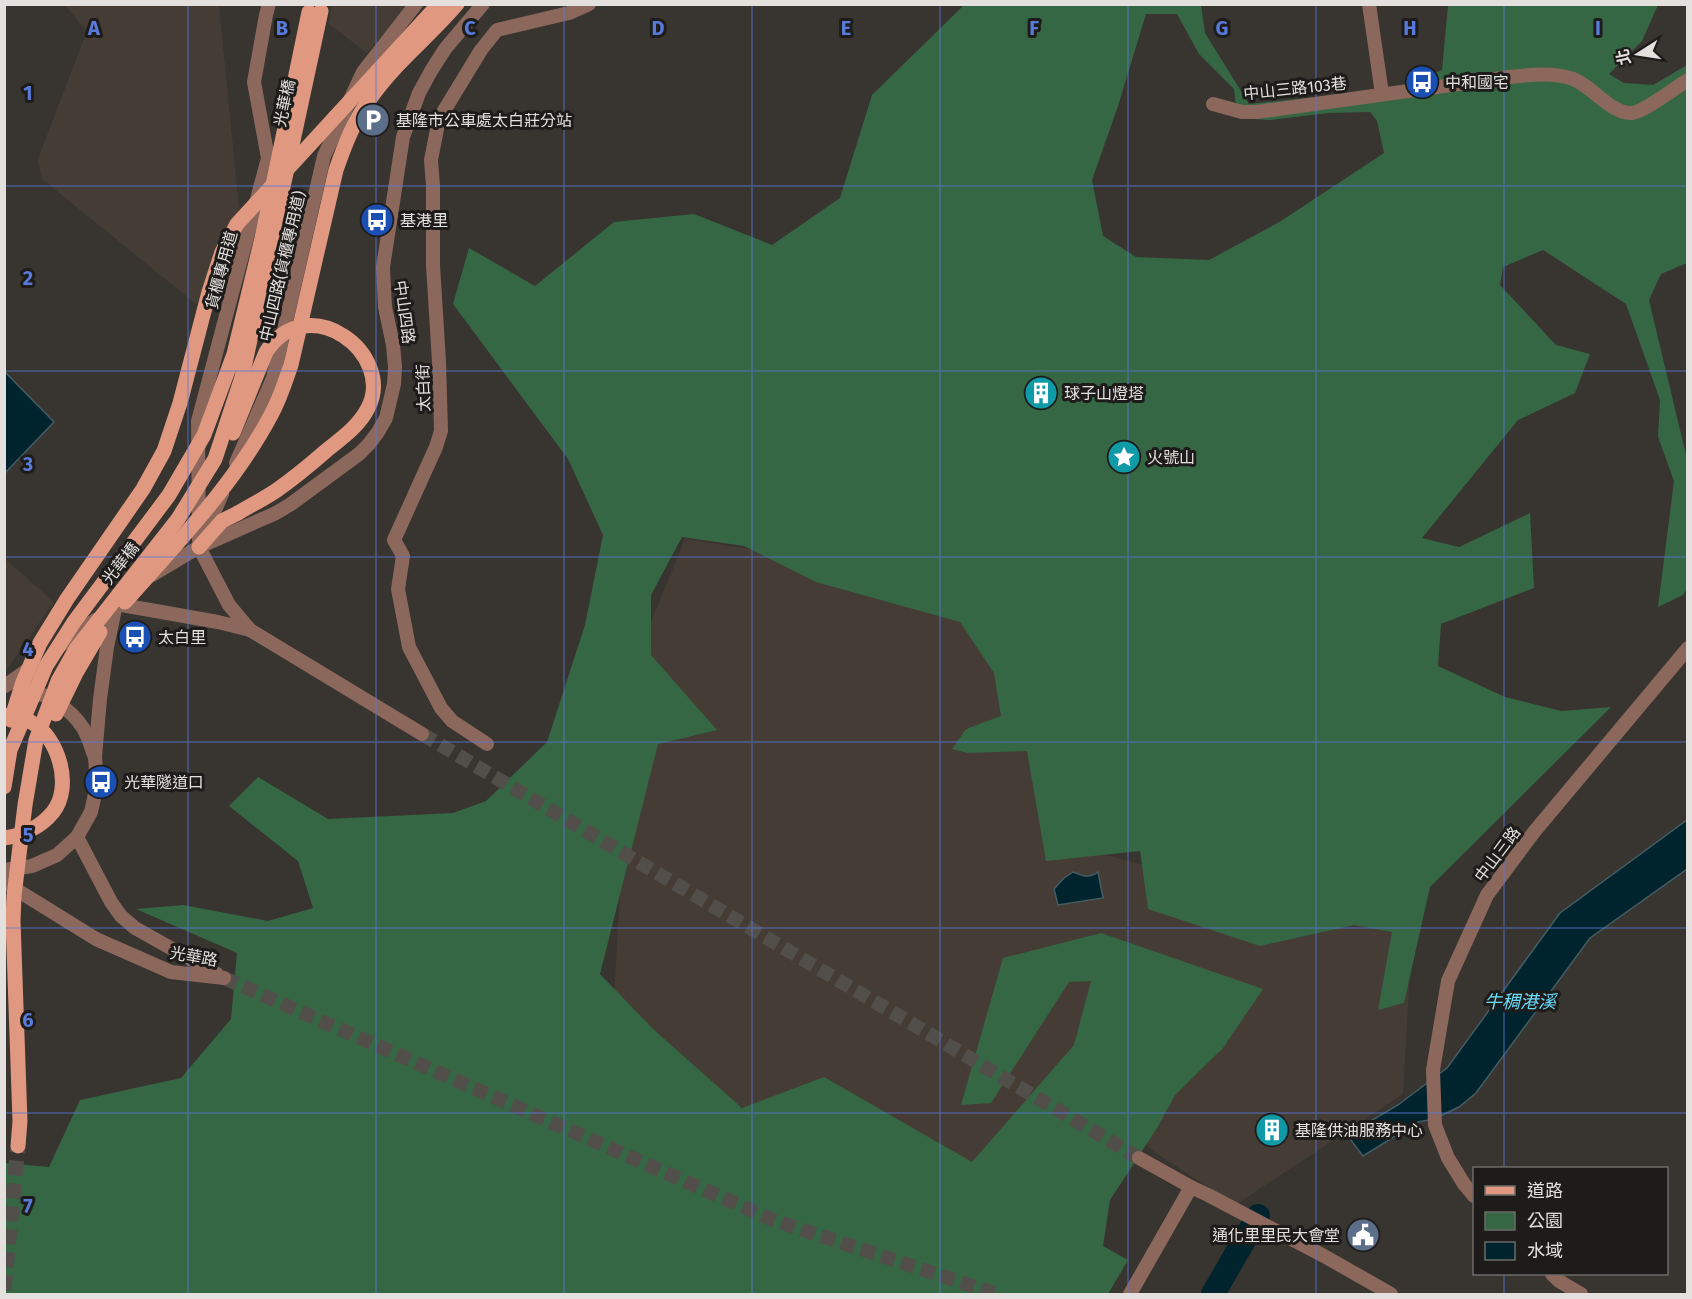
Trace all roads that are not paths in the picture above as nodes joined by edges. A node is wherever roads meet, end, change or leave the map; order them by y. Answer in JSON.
{"nodes":[{"id":1,"x":269,"y":4,"type":"edge"},
{"id":2,"x":416,"y":4,"type":"edge"},
{"id":3,"x":439,"y":4,"type":"edge"},
{"id":4,"x":457,"y":4,"type":"edge"},
{"id":5,"x":483,"y":4,"type":"edge"},
{"id":6,"x":589,"y":4,"type":"edge"},
{"id":7,"x":1369,"y":4,"type":"edge"},
{"id":8,"x":316,"y":8,"type":"edge"},
{"id":9,"x":1688,"y":80,"type":"edge"},
{"id":10,"x":1382,"y":94,"type":"junction"},
{"id":11,"x":1213,"y":104,"type":"dead end"},
{"id":12,"x":204,"y":478,"type":"junction"},
{"id":13,"x":199,"y":547,"type":"junction"},
{"id":14,"x":116,"y":604,"type":"junction"},
{"id":15,"x":250,"y":630,"type":"junction"},
{"id":16,"x":1688,"y":648,"type":"edge"},
{"id":17,"x":5,"y":686,"type":"edge"},
{"id":18,"x":4,"y":715,"type":"edge"},
{"id":19,"x":422,"y":734,"type":"tunnel mouth"},
{"id":20,"x":487,"y":744,"type":"dead end"},
{"id":21,"x":10,"y":750,"type":"junction"},
{"id":22,"x":95,"y":757,"type":"junction"},
{"id":23,"x":30,"y":782,"type":"junction"},
{"id":24,"x":4,"y":787,"type":"edge"},
{"id":25,"x":77,"y":837,"type":"junction"},
{"id":26,"x":4,"y":838,"type":"edge"},
{"id":27,"x":4,"y":870,"type":"edge"},
{"id":28,"x":4,"y":882,"type":"edge"},
{"id":29,"x":18,"y":1146,"type":"tunnel mouth"},
{"id":30,"x":1139,"y":1158,"type":"tunnel mouth"},
{"id":31,"x":1191,"y":1187,"type":"junction"},
{"id":32,"x":1473,"y":1195,"type":"edge"},
{"id":33,"x":1553,"y":1275,"type":"edge"},
{"id":34,"x":1130,"y":1294,"type":"edge"},
{"id":35,"x":1391,"y":1294,"type":"edge"},
{"id":36,"x":1581,"y":1294,"type":"edge"}],
"edges":[{"from":1,"to":13,"type":"street","name":"貨櫃專用道"},
{"from":2,"to":13,"type":"street","name":"中山四路(貨櫃專用道)"},
{"from":3,"to":21,"type":"main road","bridge":true},
{"from":4,"to":23,"type":"main road","bridge":true},
{"from":5,"to":13,"type":"street","name":"中山四路"},
{"from":6,"to":20,"type":"street","name":"太白街"},
{"from":7,"to":10,"type":"street"},
{"from":8,"to":12,"type":"main road","name":"光華橋","bridge":true},
{"from":8,"to":21,"type":"main road","name":"光華橋","bridge":true},
{"from":9,"to":10,"type":"street","name":"中山三路103巷"},
{"from":10,"to":11,"type":"street","name":"中山三路103巷"},
{"from":12,"to":13,"type":"main road","bridge":true},
{"from":12,"to":23,"type":"main road","name":"光華橋","bridge":true},
{"from":13,"to":14,"type":"street","name":"中山四路"},
{"from":13,"to":15,"type":"street"},
{"from":14,"to":15,"type":"street"},
{"from":14,"to":17,"type":"street","name":"中山四路"},
{"from":14,"to":22,"type":"street"},
{"from":15,"to":19,"type":"street"},
{"from":16,"to":32,"type":"street","name":"中山三路"},
{"from":17,"to":22,"type":"street"},
{"from":18,"to":26,"type":"main road"},
{"from":21,"to":24,"type":"main road","name":"光華橋","bridge":true},
{"from":22,"to":25,"type":"street"},
{"from":23,"to":29,"type":"main road","name":"光華橋","bridge":true},
{"from":25,"to":27,"type":"street"},
{"from":25,"to":28,"type":"street","name":"光華路"},
{"from":30,"to":31,"type":"street"},
{"from":31,"to":34,"type":"street"},
{"from":31,"to":35,"type":"street"},
{"from":33,"to":36,"type":"street"}]}
